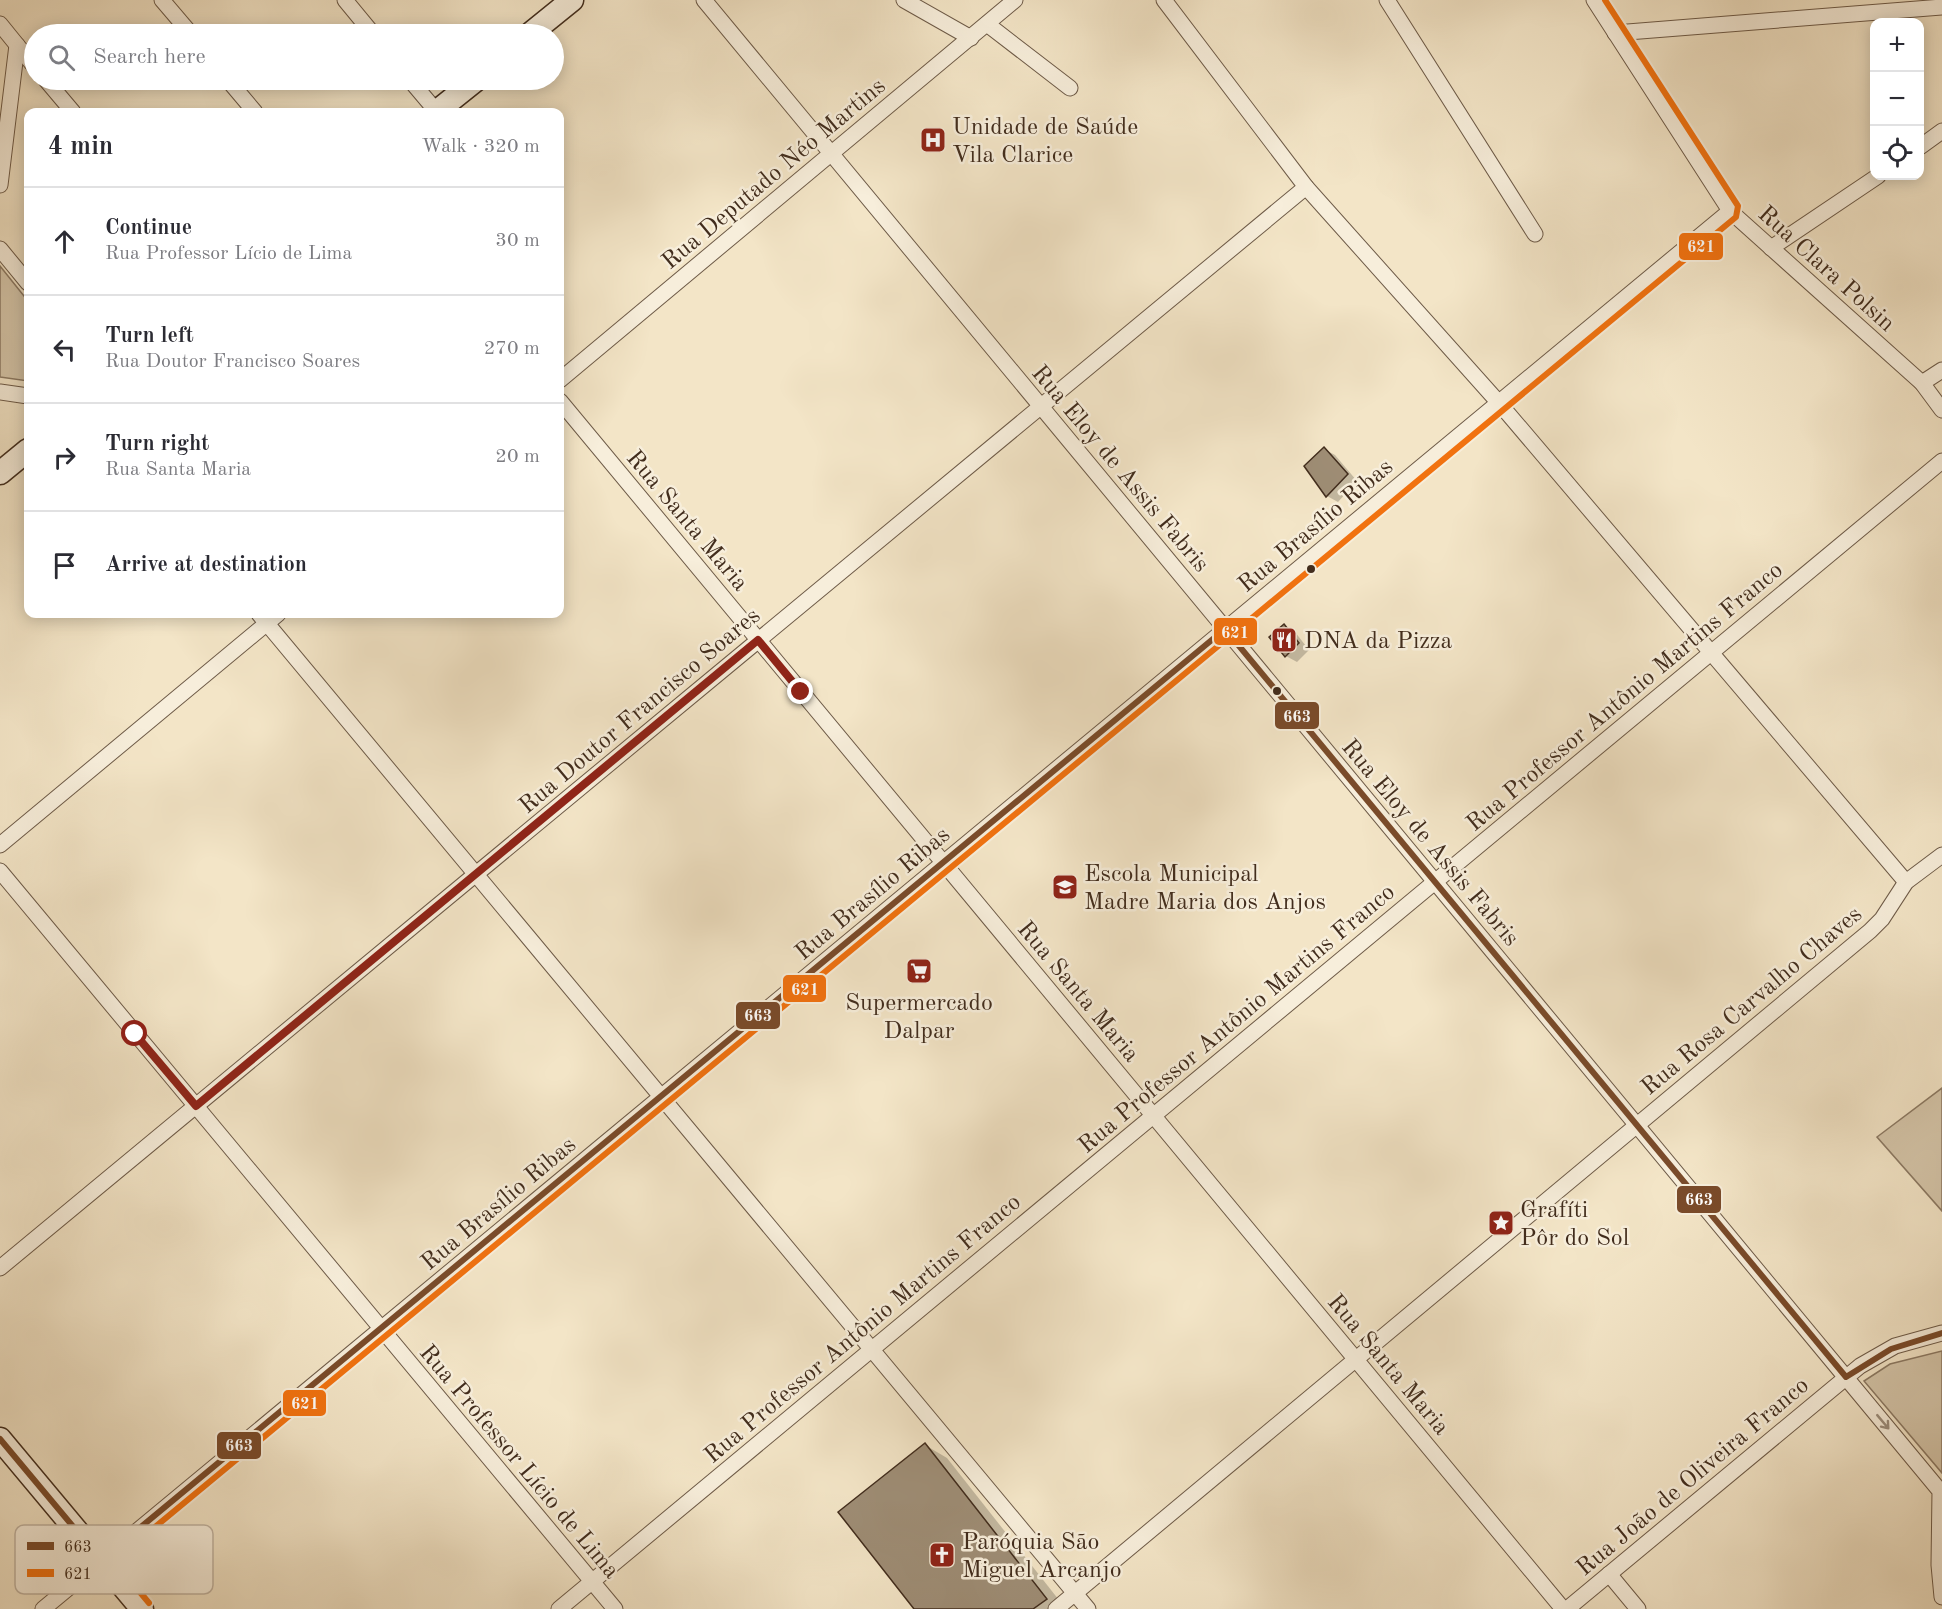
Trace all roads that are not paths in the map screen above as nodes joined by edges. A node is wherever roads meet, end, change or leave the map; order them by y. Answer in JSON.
{"nodes":[{"id":1,"x":162,"y":0,"type":"edge"},
{"id":2,"x":345,"y":0,"type":"edge"},
{"id":3,"x":572,"y":0,"type":"edge"},
{"id":4,"x":704,"y":0,"type":"edge"},
{"id":5,"x":904,"y":0,"type":"edge"},
{"id":6,"x":1015,"y":0,"type":"edge"},
{"id":7,"x":1164,"y":0,"type":"edge"},
{"id":8,"x":1387,"y":0,"type":"edge"},
{"id":9,"x":1594,"y":0,"type":"edge"},
{"id":10,"x":1840,"y":0,"type":"edge"},
{"id":11,"x":1942,"y":7,"type":"edge"},
{"id":12,"x":1836,"y":16,"type":"junction"},
{"id":13,"x":0,"y":24,"type":"edge"},
{"id":14,"x":182,"y":24,"type":"edge"},
{"id":15,"x":365,"y":24,"type":"edge"},
{"id":16,"x":542,"y":24,"type":"edge"},
{"id":17,"x":987,"y":24,"type":"junction"},
{"id":18,"x":1616,"y":33,"type":"junction"},
{"id":19,"x":971,"y":38,"type":"junction"},
{"id":20,"x":17,"y":45,"type":"junction"},
{"id":21,"x":24,"y":54,"type":"edge"},
{"id":22,"x":1070,"y":88,"type":"dead end"},
{"id":23,"x":54,"y":90,"type":"edge"},
{"id":24,"x":236,"y":90,"type":"edge"},
{"id":25,"x":418,"y":90,"type":"edge"},
{"id":26,"x":464,"y":90,"type":"edge"},
{"id":27,"x":70,"y":108,"type":"edge"},
{"id":28,"x":252,"y":108,"type":"edge"},
{"id":29,"x":433,"y":108,"type":"edge"},
{"id":30,"x":441,"y":108,"type":"edge"},
{"id":31,"x":1942,"y":131,"type":"edge"},
{"id":32,"x":1924,"y":144,"type":"edge"},
{"id":33,"x":831,"y":154,"type":"junction"},
{"id":34,"x":1872,"y":180,"type":"edge"},
{"id":35,"x":0,"y":185,"type":"edge"},
{"id":36,"x":1306,"y":187,"type":"junction"},
{"id":37,"x":1730,"y":212,"type":"junction"},
{"id":38,"x":1535,"y":234,"type":"dead end"},
{"id":39,"x":0,"y":249,"type":"edge"},
{"id":40,"x":1771,"y":249,"type":"junction"},
{"id":41,"x":24,"y":278,"type":"edge"},
{"id":42,"x":1942,"y":370,"type":"edge"},
{"id":43,"x":564,"y":377,"type":"edge"},
{"id":44,"x":1922,"y":383,"type":"junction"},
{"id":45,"x":0,"y":392,"type":"edge"},
{"id":46,"x":24,"y":395,"type":"edge"},
{"id":47,"x":1499,"y":403,"type":"junction"},
{"id":48,"x":564,"y":406,"type":"edge"},
{"id":49,"x":1041,"y":406,"type":"junction"},
{"id":50,"x":1942,"y":410,"type":"edge"},
{"id":51,"x":24,"y":453,"type":"edge"},
{"id":52,"x":1942,"y":461,"type":"edge"},
{"id":53,"x":0,"y":473,"type":"edge"},
{"id":54,"x":267,"y":618,"type":"edge"},
{"id":55,"x":269,"y":618,"type":"edge"},
{"id":56,"x":1226,"y":629,"type":"junction"},
{"id":57,"x":758,"y":640,"type":"junction"},
{"id":58,"x":1711,"y":652,"type":"junction"},
{"id":59,"x":0,"y":845,"type":"edge"},
{"id":60,"x":1942,"y":855,"type":"edge"},
{"id":61,"x":943,"y":863,"type":"junction"},
{"id":62,"x":0,"y":871,"type":"edge"},
{"id":63,"x":476,"y":874,"type":"junction"},
{"id":64,"x":1435,"y":881,"type":"junction"},
{"id":65,"x":1906,"y":882,"type":"junction"},
{"id":66,"x":661,"y":1097,"type":"junction"},
{"id":67,"x":196,"y":1106,"type":"junction"},
{"id":68,"x":1153,"y":1116,"type":"junction"},
{"id":69,"x":1637,"y":1125,"type":"junction"},
{"id":70,"x":0,"y":1268,"type":"edge"},
{"id":71,"x":381,"y":1329,"type":"junction"},
{"id":72,"x":1942,"y":1333,"type":"edge"},
{"id":73,"x":872,"y":1349,"type":"junction"},
{"id":74,"x":1356,"y":1359,"type":"junction"},
{"id":75,"x":1846,"y":1377,"type":"junction"},
{"id":76,"x":0,"y":1439,"type":"edge"},
{"id":77,"x":72,"y":1525,"type":"edge"},
{"id":78,"x":143,"y":1525,"type":"edge"},
{"id":79,"x":1609,"y":1574,"type":"junction"},
{"id":80,"x":592,"y":1582,"type":"junction"},
{"id":81,"x":1075,"y":1593,"type":"junction"},
{"id":82,"x":61,"y":1594,"type":"edge"},
{"id":83,"x":129,"y":1594,"type":"edge"},
{"id":84,"x":1942,"y":1598,"type":"edge"},
{"id":85,"x":43,"y":1609,"type":"edge"},
{"id":86,"x":142,"y":1609,"type":"edge"},
{"id":87,"x":558,"y":1609,"type":"edge"},
{"id":88,"x":615,"y":1609,"type":"edge"},
{"id":89,"x":1056,"y":1609,"type":"edge"},
{"id":90,"x":1088,"y":1609,"type":"edge"},
{"id":91,"x":1565,"y":1609,"type":"edge"},
{"id":92,"x":1638,"y":1609,"type":"edge"}],
"edges":[{"from":1,"to":14,"type":"street"},
{"from":2,"to":15,"type":"street"},
{"from":3,"to":16,"type":"street"},
{"from":4,"to":33,"type":"street","name":"Rua Eloy de Assis Fabris"},
{"from":5,"to":19,"type":"street"},
{"from":6,"to":17,"type":"street","name":"Rua Deputado Néo Martins"},
{"from":7,"to":36,"type":"street"},
{"from":8,"to":38,"type":"street"},
{"from":9,"to":18,"type":"street","name":"Rua Clara Polsin"},
{"from":10,"to":12,"type":"street"},
{"from":11,"to":12,"type":"street"},
{"from":12,"to":18,"type":"street"},
{"from":13,"to":20,"type":"street"},
{"from":17,"to":19,"type":"street","name":"Rua Deputado Néo Martins"},
{"from":17,"to":22,"type":"street"},
{"from":18,"to":37,"type":"street","name":"Rua Clara Polsin"},
{"from":19,"to":33,"type":"street","name":"Rua Deputado Néo Martins"},
{"from":20,"to":21,"type":"street"},
{"from":20,"to":35,"type":"street"},
{"from":23,"to":27,"type":"street"},
{"from":24,"to":28,"type":"street"},
{"from":25,"to":29,"type":"street"},
{"from":26,"to":30,"type":"street"},
{"from":31,"to":32,"type":"street"},
{"from":33,"to":43,"type":"street","name":"Rua Deputado Néo Martins"},
{"from":33,"to":49,"type":"street","name":"Rua Eloy de Assis Fabris"},
{"from":34,"to":40,"type":"street"},
{"from":36,"to":47,"type":"street"},
{"from":36,"to":49,"type":"street","name":"Rua Doutor Francisco Soares"},
{"from":37,"to":40,"type":"street","name":"Rua Clara Polsin"},
{"from":37,"to":47,"type":"street","name":"Rua Brasílio Ribas"},
{"from":39,"to":41,"type":"street"},
{"from":40,"to":44,"type":"street","name":"Rua Clara Polsin"},
{"from":42,"to":44,"type":"street"},
{"from":44,"to":50,"type":"street","name":"Rua Clara Polsin"},
{"from":45,"to":46,"type":"street"},
{"from":47,"to":56,"type":"street","name":"Rua Brasílio Ribas"},
{"from":47,"to":58,"type":"street"},
{"from":48,"to":57,"type":"street","name":"Rua Santa Maria"},
{"from":49,"to":56,"type":"street","name":"Rua Eloy de Assis Fabris"},
{"from":49,"to":57,"type":"street","name":"Rua Doutor Francisco Soares"},
{"from":51,"to":53,"type":"street"},
{"from":52,"to":58,"type":"street","name":"Rua Professor Antônio Martins Franco"},
{"from":54,"to":59,"type":"street"},
{"from":55,"to":63,"type":"street"},
{"from":56,"to":61,"type":"street","name":"Rua Brasílio Ribas"},
{"from":56,"to":64,"type":"street","name":"Rua Eloy de Assis Fabris"},
{"from":57,"to":61,"type":"street","name":"Rua Santa Maria"},
{"from":57,"to":63,"type":"street","name":"Rua Doutor Francisco Soares"},
{"from":58,"to":64,"type":"street","name":"Rua Professor Antônio Martins Franco"},
{"from":58,"to":65,"type":"street"},
{"from":60,"to":65,"type":"street","name":"Rua Rosa Carvalho Chaves"},
{"from":61,"to":66,"type":"street","name":"Rua Brasílio Ribas"},
{"from":61,"to":68,"type":"street","name":"Rua Santa Maria"},
{"from":62,"to":67,"type":"street","name":"Rua Professor Lício de Lima"},
{"from":63,"to":66,"type":"street"},
{"from":63,"to":67,"type":"street","name":"Rua Doutor Francisco Soares"},
{"from":64,"to":68,"type":"street","name":"Rua Professor Antônio Martins Franco"},
{"from":64,"to":69,"type":"street","name":"Rua Eloy de Assis Fabris"},
{"from":65,"to":69,"type":"street","name":"Rua Rosa Carvalho Chaves"},
{"from":66,"to":71,"type":"street","name":"Rua Brasílio Ribas"},
{"from":66,"to":73,"type":"street"},
{"from":67,"to":70,"type":"street","name":"Rua Doutor Francisco Soares"},
{"from":67,"to":71,"type":"street","name":"Rua Professor Lício de Lima"},
{"from":68,"to":73,"type":"street","name":"Rua Professor Antônio Martins Franco"},
{"from":68,"to":74,"type":"street","name":"Rua Santa Maria"},
{"from":69,"to":74,"type":"street","name":"Rua Rosa Carvalho Chaves"},
{"from":69,"to":75,"type":"street","name":"Rua Eloy de Assis Fabris"},
{"from":71,"to":78,"type":"street","name":"Rua Brasílio Ribas"},
{"from":71,"to":80,"type":"street","name":"Rua Professor Lício de Lima"},
{"from":72,"to":75,"type":"street","name":"Rua João de Oliveira Franco"},
{"from":73,"to":80,"type":"street","name":"Rua Professor Antônio Martins Franco"},
{"from":73,"to":81,"type":"street"},
{"from":74,"to":81,"type":"street","name":"Rua Rosa Carvalho Chaves"},
{"from":74,"to":91,"type":"street","name":"Rua Santa Maria"},
{"from":75,"to":79,"type":"street","name":"Rua João de Oliveira Franco"},
{"from":75,"to":84,"type":"street","name":"Rua Eloy de Assis Fabris","one_way":true},
{"from":76,"to":77,"type":"street"},
{"from":79,"to":91,"type":"street","name":"Rua João de Oliveira Franco"},
{"from":79,"to":92,"type":"street"},
{"from":80,"to":87,"type":"street","name":"Rua Professor Antônio Martins Franco"},
{"from":80,"to":88,"type":"street","name":"Rua Professor Lício de Lima"},
{"from":81,"to":89,"type":"street","name":"Rua Rosa Carvalho Chaves"},
{"from":81,"to":90,"type":"street"},
{"from":82,"to":85,"type":"street","name":"Rua Brasílio Ribas"},
{"from":83,"to":86,"type":"street"}]}
